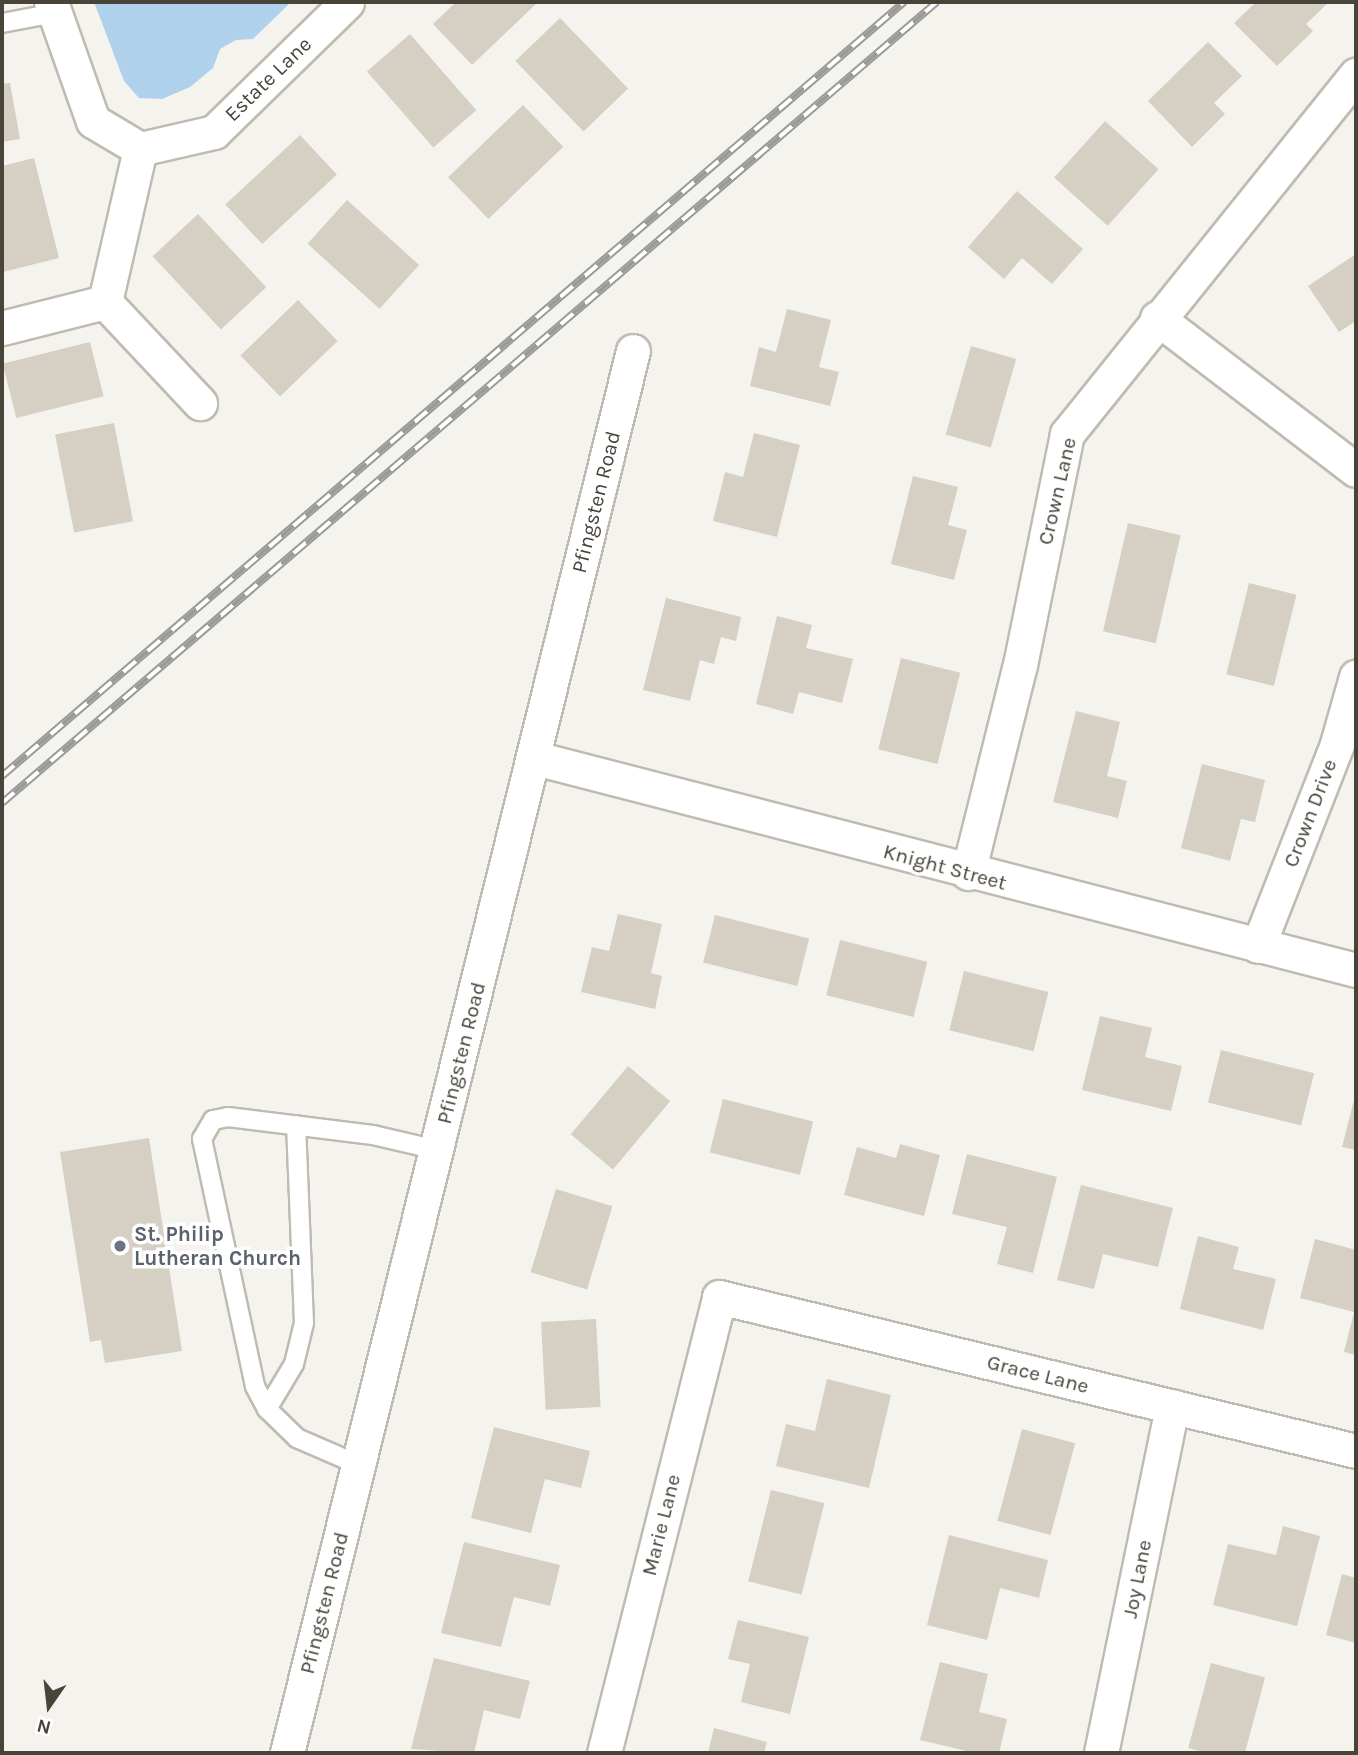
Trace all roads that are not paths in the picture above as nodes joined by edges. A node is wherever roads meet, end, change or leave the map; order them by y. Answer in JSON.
{"nodes":[{"id":1,"x":347,"y":2,"type":"edge"},
{"id":2,"x":53,"y":7,"type":"edge"},
{"id":3,"x":2,"y":23,"type":"edge"},
{"id":4,"x":1356,"y":75,"type":"edge"},
{"id":5,"x":140,"y":149,"type":"junction"},
{"id":6,"x":105,"y":302,"type":"junction"},
{"id":7,"x":1157,"y":318,"type":"junction"},
{"id":8,"x":2,"y":328,"type":"edge"},
{"id":9,"x":633,"y":351,"type":"dead end"},
{"id":10,"x":200,"y":403,"type":"dead end"},
{"id":11,"x":1356,"y":470,"type":"edge"},
{"id":12,"x":1356,"y":677,"type":"edge"},
{"id":13,"x":535,"y":758,"type":"junction"},
{"id":14,"x":968,"y":873,"type":"junction"},
{"id":15,"x":1258,"y":946,"type":"junction"},
{"id":16,"x":1356,"y":970,"type":"edge"},
{"id":17,"x":296,"y":1125,"type":"junction"},
{"id":18,"x":437,"y":1150,"type":"junction"},
{"id":19,"x":719,"y":1297,"type":"joint"},
{"id":20,"x":1172,"y":1406,"type":"junction"},
{"id":21,"x":267,"y":1409,"type":"junction"},
{"id":22,"x":1356,"y":1451,"type":"edge"},
{"id":23,"x":359,"y":1465,"type":"junction"},
{"id":24,"x":287,"y":1753,"type":"edge"},
{"id":25,"x":604,"y":1753,"type":"edge"},
{"id":26,"x":1101,"y":1753,"type":"edge"}],
"edges":[{"from":1,"to":5,"type":"street","name":"Estate Lane"},
{"from":2,"to":3,"type":"lane"},
{"from":2,"to":5,"type":"street"},
{"from":4,"to":7,"type":"street","name":"Crown Lane"},
{"from":5,"to":6,"type":"street"},
{"from":6,"to":8,"type":"street"},
{"from":6,"to":10,"type":"street"},
{"from":7,"to":11,"type":"street"},
{"from":7,"to":14,"type":"street","name":"Crown Lane"},
{"from":9,"to":13,"type":"street","name":"Pfingsten Road"},
{"from":12,"to":15,"type":"street","name":"Crown Drive"},
{"from":13,"to":14,"type":"street","name":"Knight Street"},
{"from":13,"to":18,"type":"street","name":"Pfingsten Road"},
{"from":14,"to":15,"type":"street","name":"Knight Street"},
{"from":15,"to":16,"type":"street","name":"Knight Street"},
{"from":17,"to":18,"type":"lane"},
{"from":17,"to":21,"type":"lane"},
{"from":17,"to":21,"type":"lane"},
{"from":18,"to":23,"type":"street","name":"Pfingsten Road"},
{"from":19,"to":20,"type":"street","name":"Grace Lane"},
{"from":19,"to":25,"type":"street","name":"Marie Lane"},
{"from":20,"to":22,"type":"street","name":"Grace Lane"},
{"from":20,"to":26,"type":"street","name":"Joy Lane"},
{"from":21,"to":23,"type":"lane"},
{"from":23,"to":24,"type":"street","name":"Pfingsten Road"}]}
